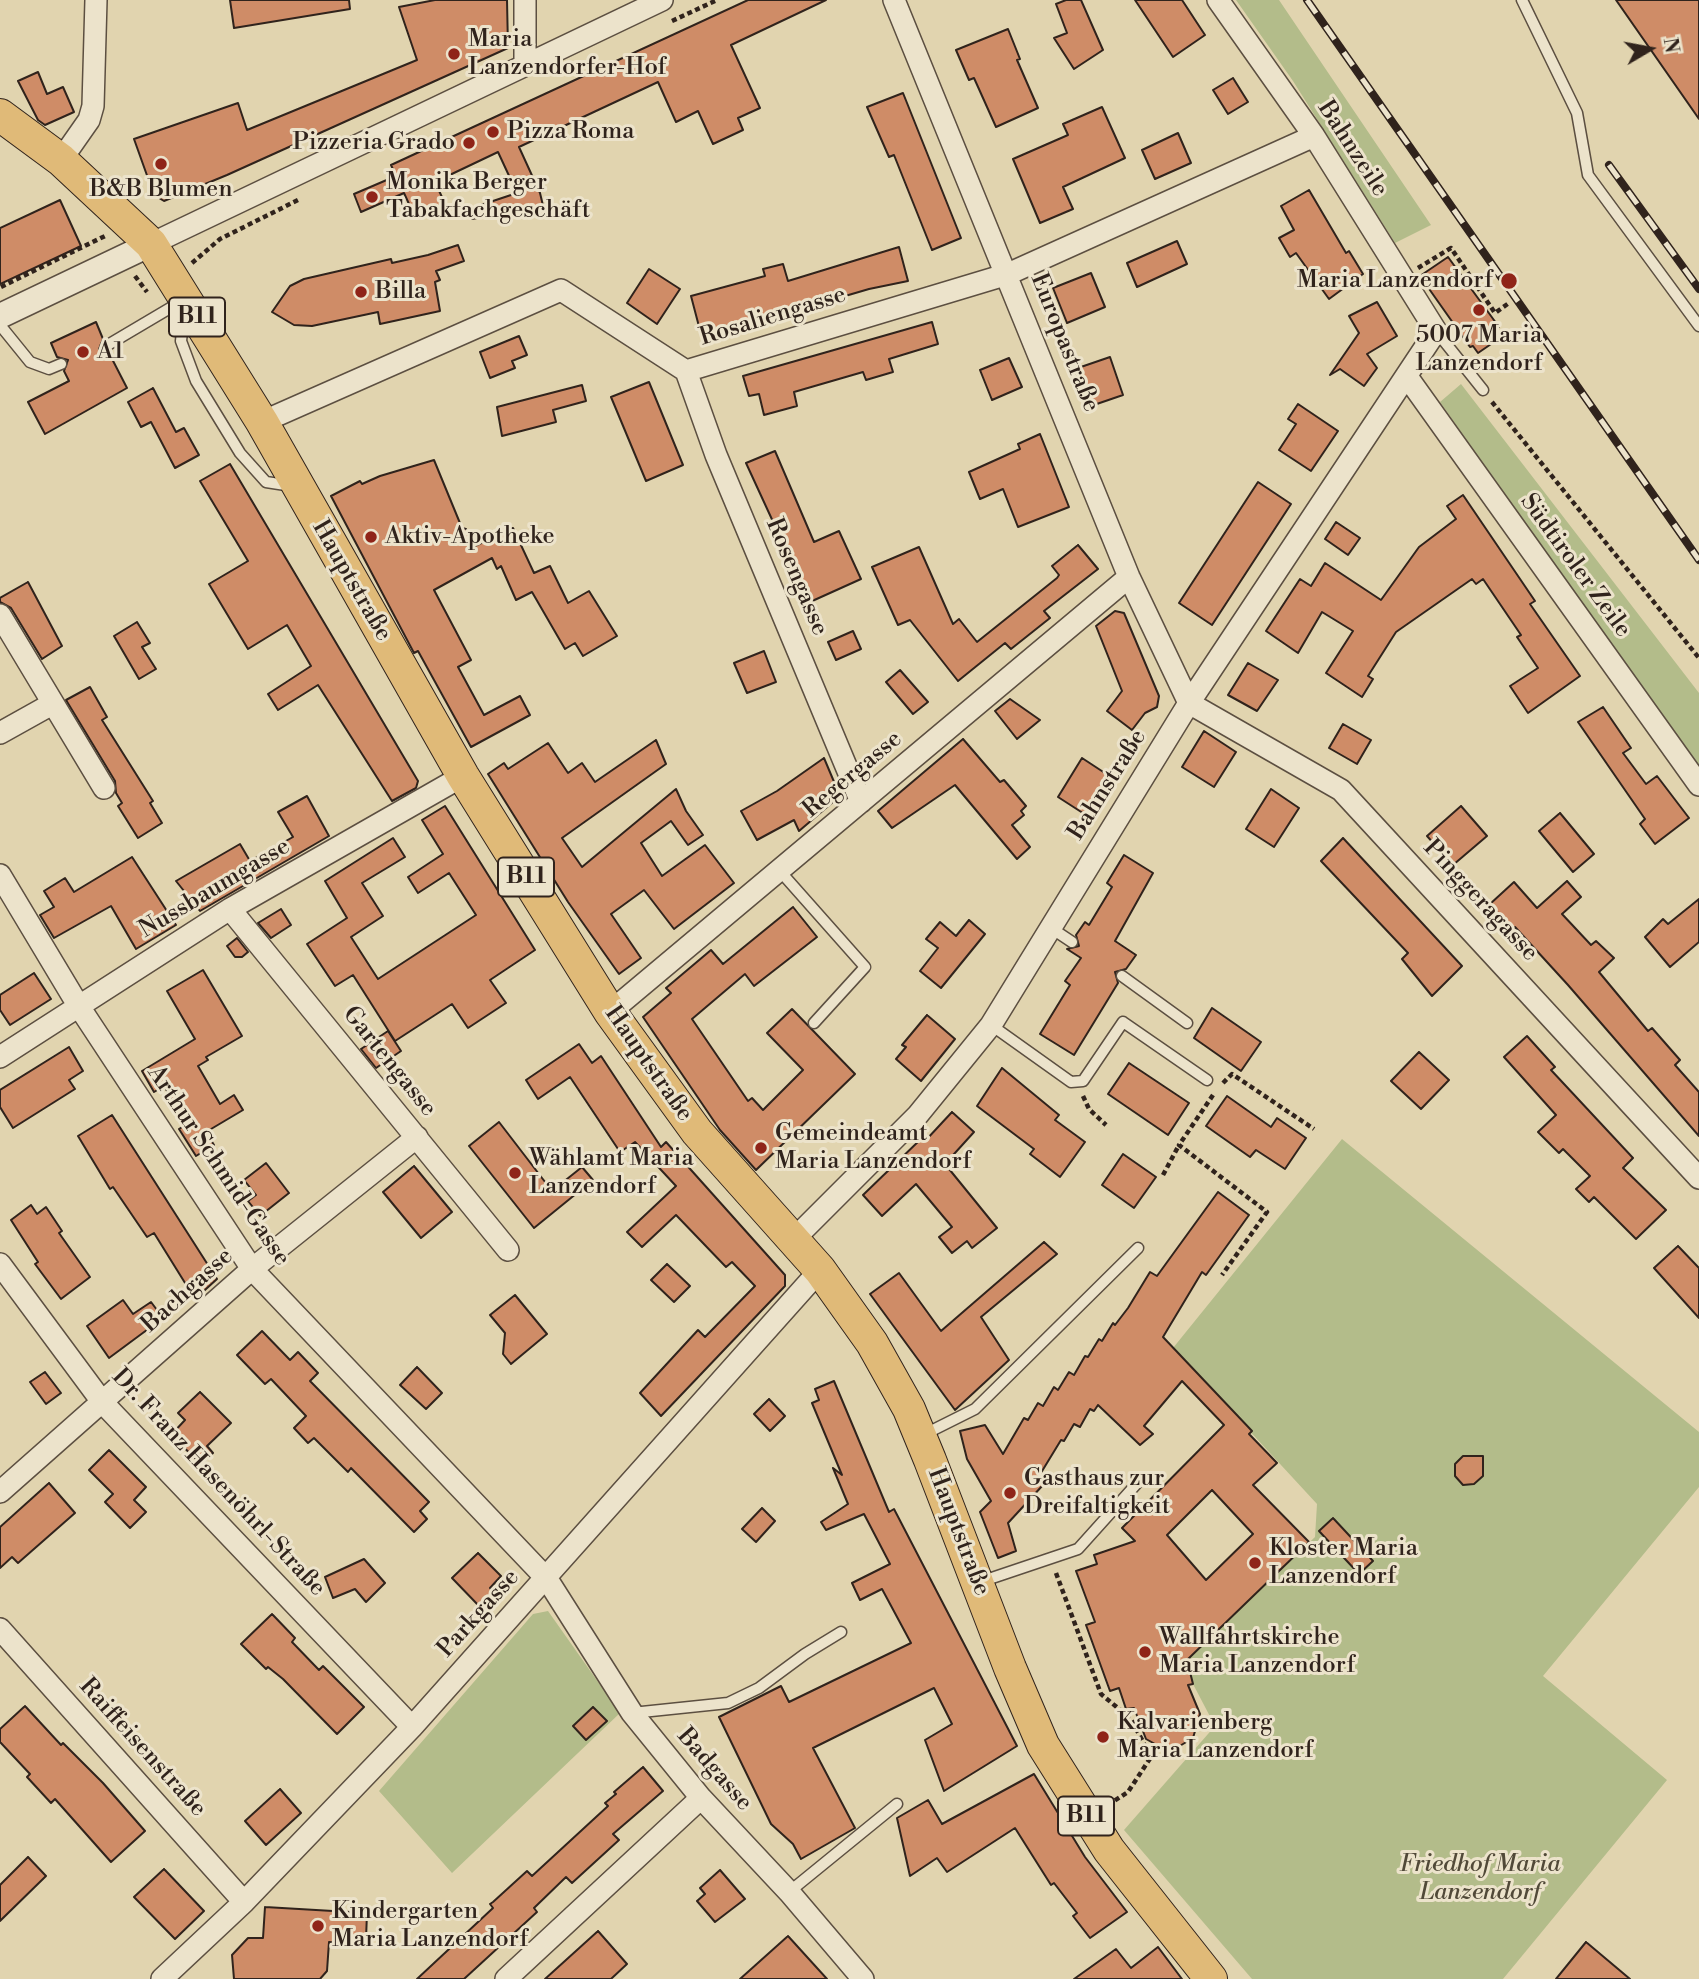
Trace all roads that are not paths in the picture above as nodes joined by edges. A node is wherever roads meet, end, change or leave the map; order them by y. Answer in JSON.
{"nodes":[{"id":1,"x":96,"y":0,"type":"edge"},
{"id":2,"x":525,"y":0,"type":"edge"},
{"id":3,"x":662,"y":0,"type":"edge"},
{"id":4,"x":894,"y":0,"type":"edge"},
{"id":5,"x":1218,"y":0,"type":"edge"},
{"id":6,"x":1522,"y":0,"type":"edge"},
{"id":7,"x":525,"y":65,"type":"junction"},
{"id":8,"x":0,"y":115,"type":"edge"},
{"id":9,"x":1314,"y":136,"type":"junction"},
{"id":10,"x":61,"y":160,"type":"junction"},
{"id":11,"x":151,"y":244,"type":"junction"},
{"id":12,"x":1008,"y":274,"type":"junction"},
{"id":13,"x":167,"y":295,"type":"junction"},
{"id":14,"x":0,"y":316,"type":"edge"},
{"id":15,"x":0,"y":325,"type":"edge"},
{"id":16,"x":1699,"y":326,"type":"edge"},
{"id":17,"x":1436,"y":331,"type":"junction"},
{"id":18,"x":106,"y":346,"type":"dead end"},
{"id":19,"x":61,"y":364,"type":"dead end"},
{"id":20,"x":686,"y":371,"type":"junction"},
{"id":21,"x":1408,"y":378,"type":"junction"},
{"id":22,"x":1483,"y":390,"type":"road end"},
{"id":23,"x":262,"y":422,"type":"junction"},
{"id":24,"x":298,"y":486,"type":"junction"},
{"id":25,"x":1129,"y":577,"type":"junction"},
{"id":26,"x":0,"y":615,"type":"edge"},
{"id":27,"x":1189,"y":703,"type":"junction"},
{"id":28,"x":52,"y":704,"type":"junction"},
{"id":29,"x":0,"y":733,"type":"edge"},
{"id":30,"x":463,"y":776,"type":"junction"},
{"id":31,"x":1699,"y":785,"type":"edge"},
{"id":32,"x":104,"y":788,"type":"dead end"},
{"id":33,"x":861,"y":802,"type":"junction"},
{"id":34,"x":779,"y":870,"type":"junction"},
{"id":35,"x":0,"y":875,"type":"edge"},
{"id":36,"x":230,"y":909,"type":"junction"},
{"id":37,"x":1051,"y":928,"type":"junction"},
{"id":38,"x":1072,"y":942,"type":"dead end"},
{"id":39,"x":1122,"y":976,"type":"dead end"},
{"id":40,"x":78,"y":1005,"type":"junction"},
{"id":41,"x":610,"y":1012,"type":"junction"},
{"id":42,"x":814,"y":1023,"type":"dead end"},
{"id":43,"x":1187,"y":1023,"type":"dead end"},
{"id":44,"x":991,"y":1025,"type":"junction"},
{"id":45,"x":0,"y":1057,"type":"edge"},
{"id":46,"x":1207,"y":1080,"type":"dead end"},
{"id":47,"x":417,"y":1137,"type":"junction"},
{"id":48,"x":1699,"y":1178,"type":"edge"},
{"id":49,"x":793,"y":1240,"type":"junction"},
{"id":50,"x":1138,"y":1248,"type":"dead end"},
{"id":51,"x":508,"y":1250,"type":"dead end"},
{"id":52,"x":0,"y":1264,"type":"edge"},
{"id":53,"x":252,"y":1269,"type":"junction"},
{"id":54,"x":820,"y":1270,"type":"junction"},
{"id":55,"x":103,"y":1403,"type":"junction"},
{"id":56,"x":920,"y":1436,"type":"junction"},
{"id":57,"x":1140,"y":1480,"type":"dead end"},
{"id":58,"x":0,"y":1492,"type":"edge"},
{"id":59,"x":547,"y":1579,"type":"junction"},
{"id":60,"x":980,"y":1583,"type":"junction"},
{"id":61,"x":0,"y":1629,"type":"edge"},
{"id":62,"x":841,"y":1632,"type":"dead end"},
{"id":63,"x":632,"y":1713,"type":"junction"},
{"id":64,"x":412,"y":1727,"type":"junction"},
{"id":65,"x":701,"y":1798,"type":"junction"},
{"id":66,"x":897,"y":1804,"type":"dead end"},
{"id":67,"x":789,"y":1892,"type":"junction"},
{"id":68,"x":244,"y":1902,"type":"junction"},
{"id":69,"x":162,"y":1979,"type":"edge"},
{"id":70,"x":506,"y":1979,"type":"edge"},
{"id":71,"x":862,"y":1979,"type":"edge"},
{"id":72,"x":1211,"y":1979,"type":"edge"}],
"edges":[{"from":1,"to":10,"type":"street"},
{"from":2,"to":7,"type":"street"},
{"from":3,"to":7,"type":"street"},
{"from":4,"to":12,"type":"street","name":"Europastraße"},
{"from":5,"to":9,"type":"street","name":"Bahnzeile"},
{"from":6,"to":16,"type":"lane"},
{"from":7,"to":11,"type":"street"},
{"from":8,"to":10,"type":"main road","number":"B11"},
{"from":9,"to":12,"type":"street","name":"Rosaliengasse"},
{"from":9,"to":17,"type":"street","name":"Bahnzeile"},
{"from":10,"to":11,"type":"main road","number":"B11"},
{"from":11,"to":13,"type":"main road","name":"Hauptstraße","number":"B11"},
{"from":11,"to":14,"type":"street"},
{"from":12,"to":20,"type":"street","name":"Rosaliengasse"},
{"from":12,"to":25,"type":"street","name":"Europastraße"},
{"from":13,"to":18,"type":"lane"},
{"from":13,"to":23,"type":"main road","name":"Hauptstraße","number":"B11"},
{"from":13,"to":24,"type":"lane"},
{"from":15,"to":19,"type":"lane"},
{"from":17,"to":21,"type":"street","name":"Bahnstraße"},
{"from":17,"to":22,"type":"lane"},
{"from":20,"to":23,"type":"street","name":"Rosaliengasse"},
{"from":20,"to":33,"type":"street","name":"Rosengasse"},
{"from":21,"to":27,"type":"street","name":"Bahnstraße"},
{"from":21,"to":31,"type":"street","name":"Südtiroler Zeile"},
{"from":23,"to":24,"type":"main road","name":"Hauptstraße","number":"B11"},
{"from":24,"to":30,"type":"main road","name":"Hauptstraße","number":"B11"},
{"from":25,"to":27,"type":"street","name":"Europastraße"},
{"from":25,"to":33,"type":"street","name":"Regergasse"},
{"from":26,"to":28,"type":"street"},
{"from":27,"to":37,"type":"street","name":"Bahnstraße"},
{"from":27,"to":48,"type":"street","name":"Pinggeragasse"},
{"from":28,"to":29,"type":"street"},
{"from":28,"to":32,"type":"street"},
{"from":30,"to":36,"type":"street","name":"Nussbaumgasse"},
{"from":30,"to":41,"type":"main road","name":"Hauptstraße","number":"B11"},
{"from":33,"to":34,"type":"street","name":"Regergasse"},
{"from":34,"to":41,"type":"street","name":"Regergasse"},
{"from":34,"to":42,"type":"lane"},
{"from":35,"to":40,"type":"street","name":"Arthur Schmid-Gasse"},
{"from":36,"to":40,"type":"street","name":"Nussbaumgasse"},
{"from":36,"to":47,"type":"street","name":"Gartengasse"},
{"from":37,"to":38,"type":"lane"},
{"from":37,"to":44,"type":"street","name":"Bahnstraße"},
{"from":39,"to":43,"type":"lane"},
{"from":40,"to":45,"type":"street","name":"Nussbaumgasse"},
{"from":40,"to":53,"type":"street","name":"Arthur Schmid-Gasse"},
{"from":41,"to":49,"type":"main road","name":"Hauptstraße","number":"B11"},
{"from":44,"to":46,"type":"lane"},
{"from":44,"to":49,"type":"street","name":"Bahnstraße"},
{"from":47,"to":51,"type":"street","name":"Gartengasse"},
{"from":47,"to":53,"type":"street","name":"Bachgasse"},
{"from":49,"to":54,"type":"main road","name":"Hauptstraße","number":"B11"},
{"from":50,"to":56,"type":"lane"},
{"from":52,"to":55,"type":"street","name":"Dr. Franz Hasenöhrl-Straße"},
{"from":53,"to":55,"type":"street","name":"Bachgasse"},
{"from":53,"to":59,"type":"street","name":"Arthur Schmid-Gasse"},
{"from":54,"to":56,"type":"main road","name":"Hauptstraße","number":"B11"},
{"from":54,"to":59,"type":"street","name":"Parkgasse"},
{"from":55,"to":58,"type":"street","name":"Bachgasse"},
{"from":55,"to":64,"type":"street","name":"Dr. Franz Hasenöhrl-Straße"},
{"from":56,"to":60,"type":"main road","name":"Hauptstraße","number":"B11"},
{"from":57,"to":60,"type":"lane"},
{"from":59,"to":63,"type":"street","name":"Badgasse"},
{"from":59,"to":64,"type":"street","name":"Parkgasse"},
{"from":60,"to":72,"type":"main road","name":"Hauptstraße","number":"B11"},
{"from":61,"to":68,"type":"street","name":"Raiffeisenstraße"},
{"from":62,"to":63,"type":"lane"},
{"from":63,"to":65,"type":"street","name":"Badgasse"},
{"from":64,"to":68,"type":"street","name":"Parkgasse"},
{"from":65,"to":67,"type":"street","name":"Badgasse"},
{"from":65,"to":70,"type":"street"},
{"from":66,"to":67,"type":"lane"},
{"from":67,"to":71,"type":"street","name":"Badgasse"},
{"from":68,"to":69,"type":"street","name":"Parkgasse"}]}
